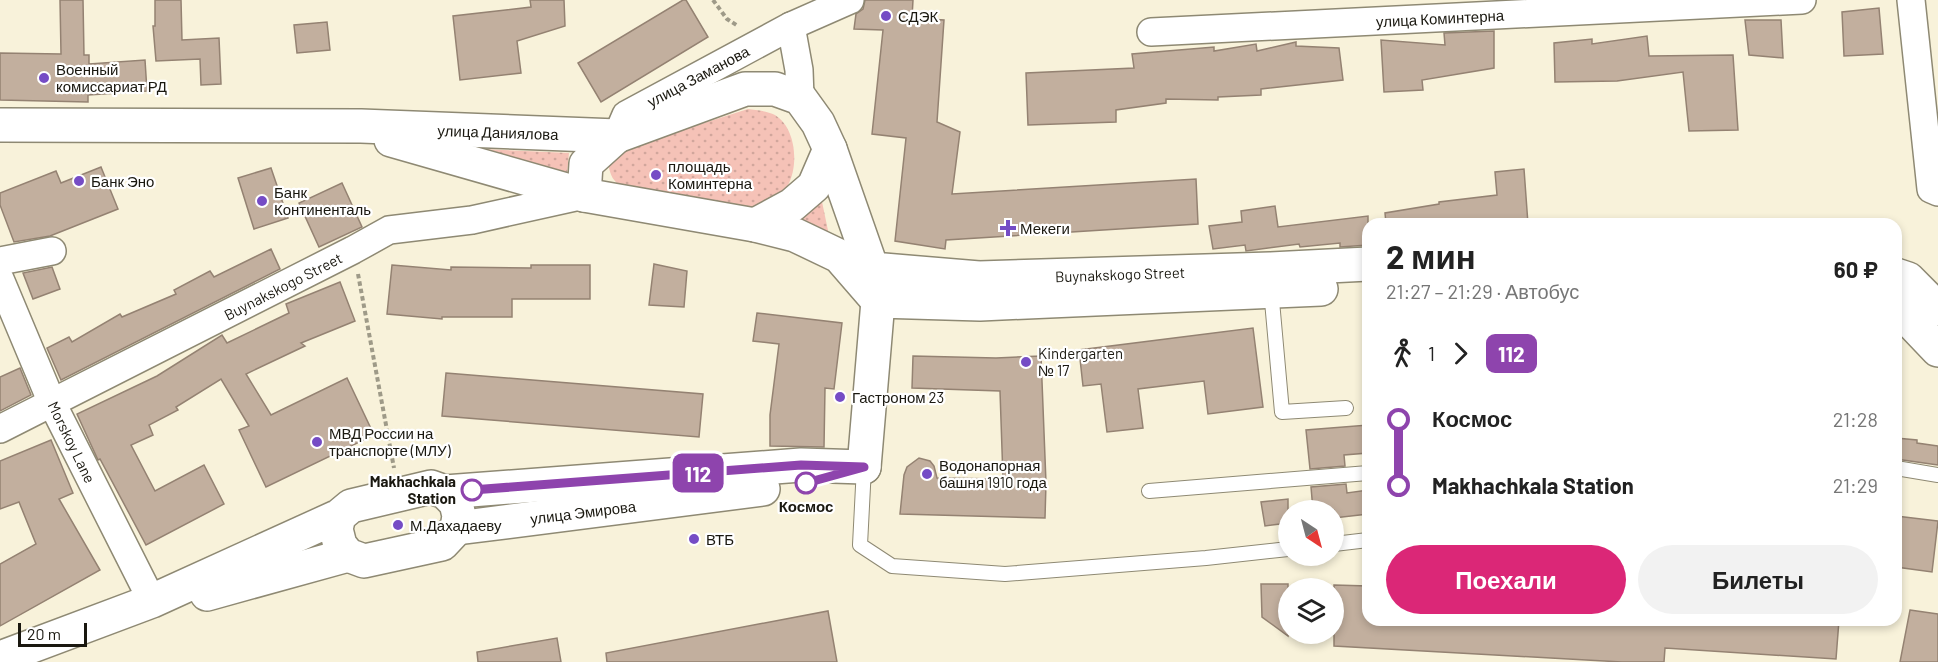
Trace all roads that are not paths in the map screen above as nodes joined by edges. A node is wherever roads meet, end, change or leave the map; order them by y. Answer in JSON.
{"nodes":[{"id":1,"x":850,"y":0,"type":"edge"},
{"id":2,"x":1802,"y":0,"type":"edge"},
{"id":3,"x":1911,"y":0,"type":"edge"},
{"id":4,"x":1624,"y":5,"type":"edge"},
{"id":5,"x":791,"y":26,"type":"junction"},
{"id":6,"x":1151,"y":32,"type":"dead end"},
{"id":7,"x":800,"y":98,"type":"junction"},
{"id":8,"x":0,"y":125,"type":"edge"},
{"id":9,"x":0,"y":134,"type":"edge"},
{"id":10,"x":617,"y":136,"type":"junction"},
{"id":11,"x":830,"y":149,"type":"junction"},
{"id":12,"x":1934,"y":191,"type":"edge"},
{"id":13,"x":584,"y":195,"type":"junction"},
{"id":14,"x":755,"y":225,"type":"junction"},
{"id":15,"x":52,"y":251,"type":"dead end"},
{"id":16,"x":0,"y":261,"type":"edge"},
{"id":17,"x":1362,"y":265,"type":"edge"},
{"id":18,"x":872,"y":269,"type":"junction"},
{"id":19,"x":1902,"y":278,"type":"edge"},
{"id":20,"x":0,"y":279,"type":"edge"},
{"id":21,"x":1271,"y":281,"type":"junction"},
{"id":22,"x":1362,"y":286,"type":"edge"},
{"id":23,"x":878,"y":301,"type":"junction"},
{"id":24,"x":1938,"y":309,"type":"edge"},
{"id":25,"x":1902,"y":312,"type":"edge"},
{"id":26,"x":1938,"y":350,"type":"edge"},
{"id":27,"x":52,"y":403,"type":"junction"},
{"id":28,"x":1346,"y":408,"type":"dead end"},
{"id":29,"x":0,"y":429,"type":"edge"},
{"id":30,"x":864,"y":467,"type":"junction"},
{"id":31,"x":1902,"y":469,"type":"edge"},
{"id":32,"x":1362,"y":473,"type":"edge"},
{"id":33,"x":1938,"y":475,"type":"edge"},
{"id":34,"x":1149,"y":491,"type":"dead end"},
{"id":35,"x":445,"y":492,"type":"junction"},
{"id":36,"x":339,"y":516,"type":"junction"},
{"id":37,"x":457,"y":528,"type":"junction"},
{"id":38,"x":1362,"y":541,"type":"edge"},
{"id":39,"x":1344,"y":543,"type":"edge"},
{"id":40,"x":1278,"y":550,"type":"edge"},
{"id":41,"x":348,"y":555,"type":"junction"},
{"id":42,"x":152,"y":601,"type":"junction"},
{"id":43,"x":0,"y":658,"type":"edge"}],
"edges":[{"from":1,"to":5,"type":"street","name":"улица Заманова"},
{"from":2,"to":4,"type":"street","name":"улица Коминтерна"},
{"from":3,"to":12,"type":"street"},
{"from":4,"to":6,"type":"street","name":"улица Коминтерна"},
{"from":5,"to":7,"type":"street"},
{"from":5,"to":10,"type":"street","name":"улица Заманова"},
{"from":7,"to":10,"type":"main road","name":"улица Даниялова"},
{"from":7,"to":11,"type":"main road"},
{"from":8,"to":10,"type":"main road","name":"улица Даниялова"},
{"from":9,"to":13,"type":"main road","name":"улица Даниялова"},
{"from":10,"to":13,"type":"main road"},
{"from":11,"to":14,"type":"main road"},
{"from":11,"to":18,"type":"main road"},
{"from":13,"to":14,"type":"main road","name":"улица Даниялова"},
{"from":13,"to":27,"type":"street","name":"Buynakskogo Street"},
{"from":14,"to":23,"type":"main road","name":"улица Даниялова"},
{"from":15,"to":16,"type":"street"},
{"from":17,"to":21,"type":"main road","name":"Buynakskogo Street"},
{"from":18,"to":21,"type":"main road","name":"Buynakskogo Street"},
{"from":18,"to":23,"type":"main road"},
{"from":19,"to":24,"type":"main road"},
{"from":20,"to":27,"type":"street","name":"Morskoy Lane"},
{"from":21,"to":22,"type":"main road","name":"Buynakskogo Street"},
{"from":21,"to":23,"type":"main road","name":"Buynakskogo Street"},
{"from":21,"to":28,"type":"lane"},
{"from":23,"to":30,"type":"main road"},
{"from":25,"to":26,"type":"main road"},
{"from":27,"to":29,"type":"street","name":"Buynakskogo Street"},
{"from":27,"to":42,"type":"street","name":"Morskoy Lane"},
{"from":30,"to":35,"type":"main road","name":"улица Эмирова"},
{"from":30,"to":37,"type":"main road","name":"улица Эмирова"},
{"from":30,"to":40,"type":"lane"},
{"from":31,"to":33,"type":"lane"},
{"from":32,"to":34,"type":"lane"},
{"from":35,"to":36,"type":"main road","name":"улица Эмирова"},
{"from":35,"to":37,"type":"main road"},
{"from":36,"to":41,"type":"main road"},
{"from":36,"to":42,"type":"main road","name":"улица Эмирова"},
{"from":37,"to":41,"type":"main road"},
{"from":38,"to":39,"type":"lane"},
{"from":41,"to":42,"type":"main road"},
{"from":42,"to":43,"type":"main road"}]}
